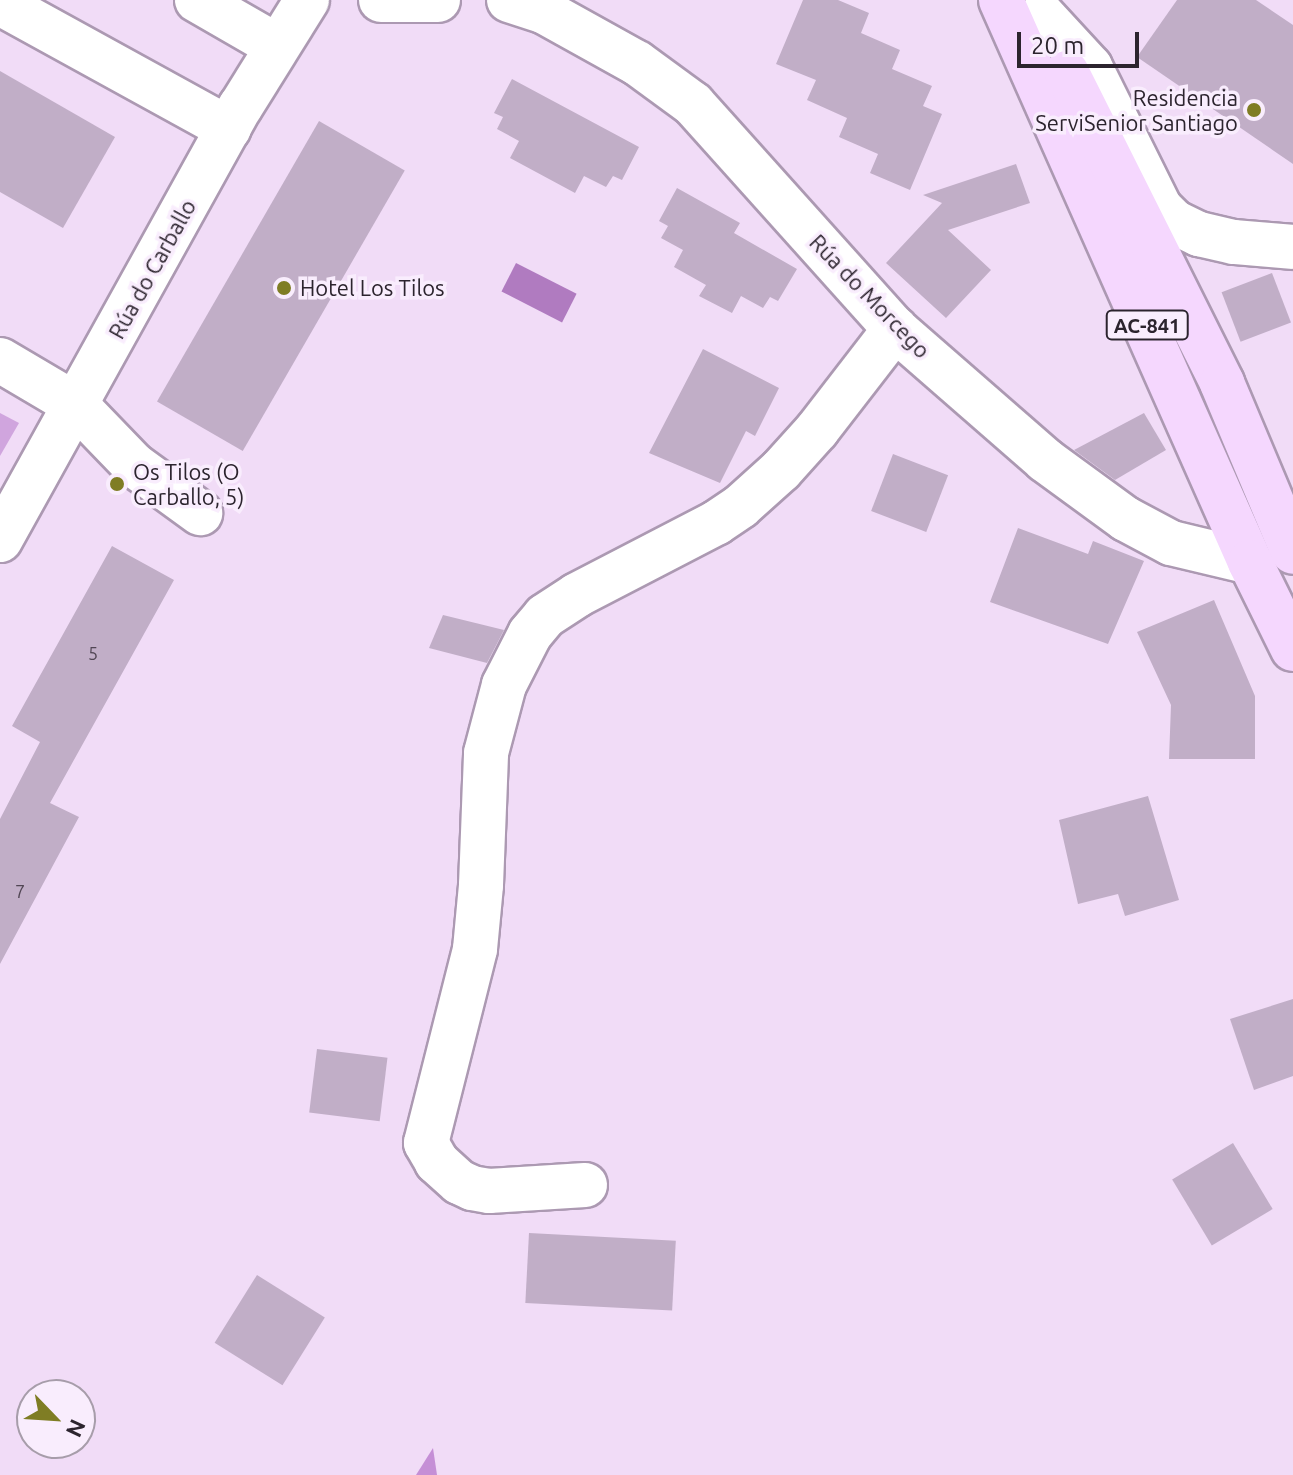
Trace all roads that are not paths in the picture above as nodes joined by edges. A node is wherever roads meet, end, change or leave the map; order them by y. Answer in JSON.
{"nodes":[{"id":1,"x":197,"y":0,"type":"edge"},
{"id":2,"x":307,"y":0,"type":"edge"},
{"id":3,"x":381,"y":0,"type":"edge"},
{"id":4,"x":438,"y":0,"type":"edge"},
{"id":5,"x":509,"y":0,"type":"edge"},
{"id":6,"x":0,"y":3,"type":"edge"},
{"id":7,"x":1023,"y":10,"type":"edge"},
{"id":8,"x":277,"y":46,"type":"junction"},
{"id":9,"x":229,"y":129,"type":"junction"},
{"id":10,"x":1293,"y":247,"type":"edge"},
{"id":11,"x":1166,"y":253,"type":"junction"},
{"id":12,"x":895,"y":329,"type":"junction"},
{"id":13,"x":1180,"y":347,"type":"junction"},
{"id":14,"x":0,"y":360,"type":"edge"},
{"id":15,"x":76,"y":405,"type":"junction"},
{"id":16,"x":1280,"y":490,"type":"edge"},
{"id":17,"x":200,"y":513,"type":"dead end"},
{"id":18,"x":0,"y":540,"type":"edge"},
{"id":19,"x":1293,"y":552,"type":"edge"},
{"id":20,"x":1250,"y":562,"type":"junction"},
{"id":21,"x":1293,"y":604,"type":"edge"},
{"id":22,"x":1293,"y":649,"type":"edge"},
{"id":23,"x":585,"y":1185,"type":"dead end"}],
"edges":[{"from":1,"to":8,"type":"street"},
{"from":2,"to":8,"type":"street","name":"Rúa do Carballo"},
{"from":3,"to":4,"type":"street"},
{"from":5,"to":12,"type":"street","name":"Rúa do Morcego"},
{"from":6,"to":9,"type":"street"},
{"from":7,"to":11,"type":"main road","number":"AC-841"},
{"from":7,"to":13,"type":"main road","number":"AC-841"},
{"from":8,"to":9,"type":"street","name":"Rúa do Carballo"},
{"from":9,"to":15,"type":"street","name":"Rúa do Carballo"},
{"from":10,"to":11,"type":"street"},
{"from":11,"to":13,"type":"main road","number":"AC-841"},
{"from":12,"to":20,"type":"street","name":"Rúa do Morcego"},
{"from":12,"to":23,"type":"street"},
{"from":13,"to":16,"type":"main road","number":"AC-841"},
{"from":13,"to":20,"type":"main road","number":"AC-841"},
{"from":14,"to":15,"type":"street"},
{"from":15,"to":17,"type":"street"},
{"from":15,"to":18,"type":"street","name":"Rúa do Carballo"},
{"from":16,"to":19,"type":"main road","number":"AC-841"},
{"from":16,"to":21,"type":"street"},
{"from":20,"to":22,"type":"main road","number":"AC-841"}]}
